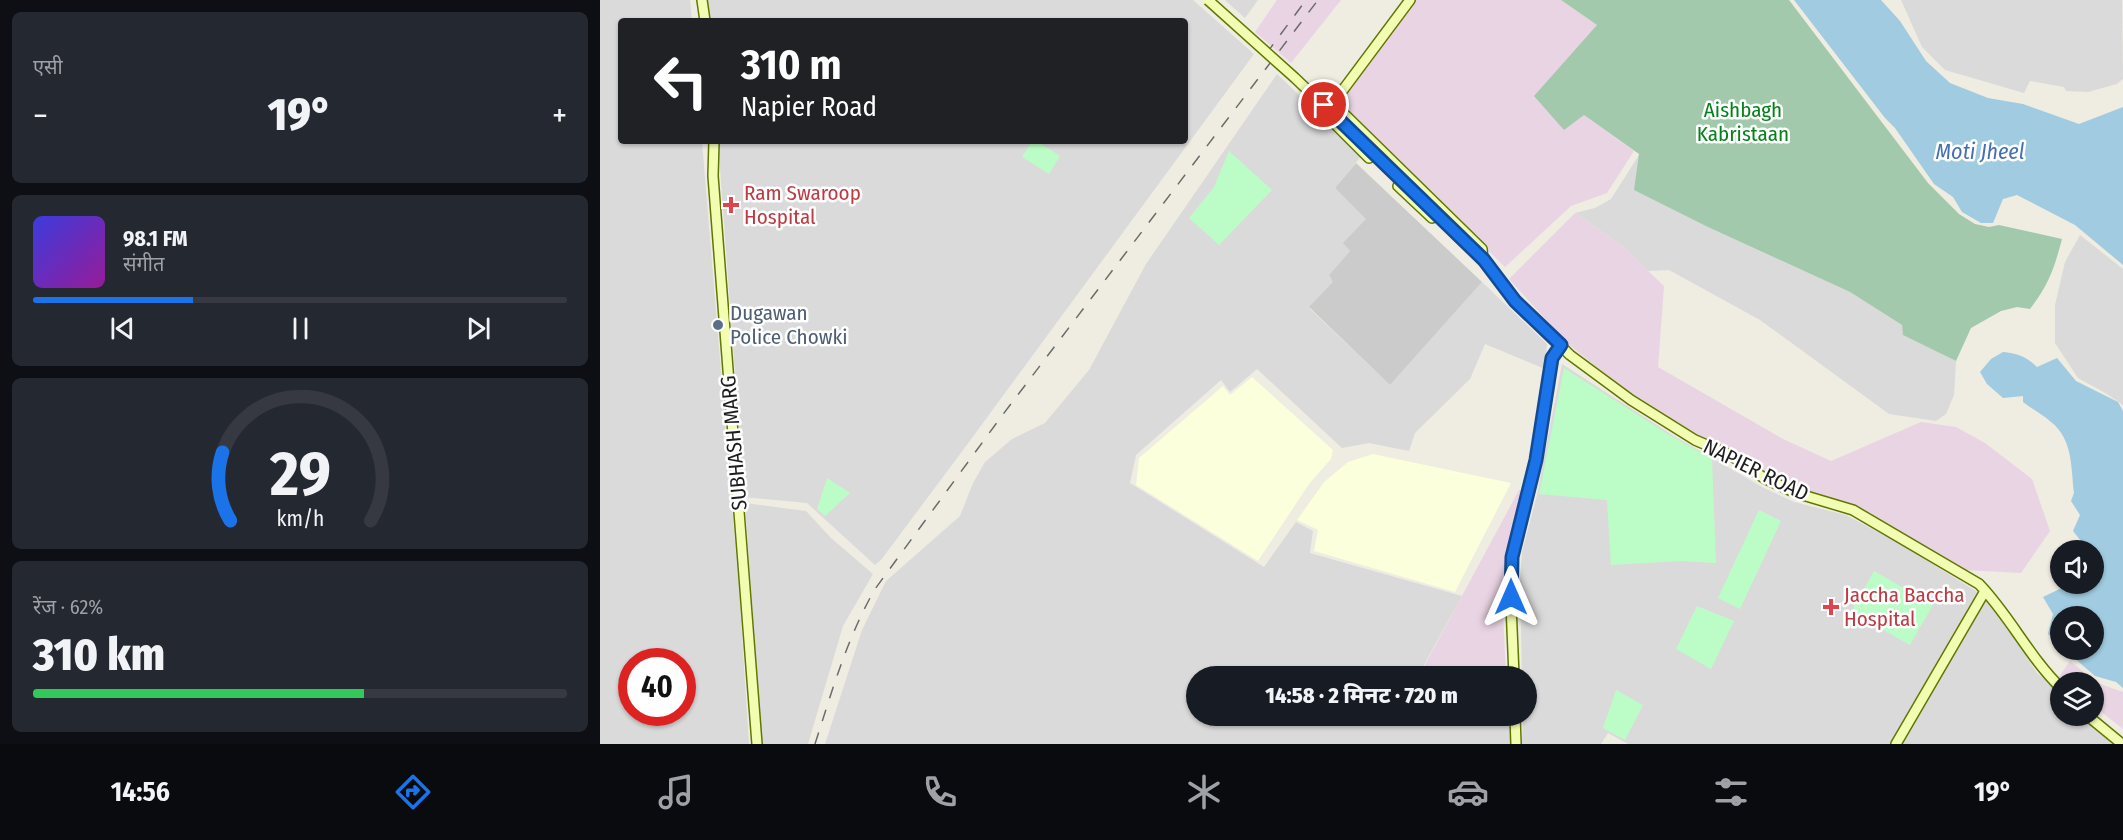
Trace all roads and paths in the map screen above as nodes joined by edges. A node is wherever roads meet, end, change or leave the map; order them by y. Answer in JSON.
{"nodes":[{"id":1,"x":698,"y":0,"type":"edge"},
{"id":2,"x":702,"y":0,"type":"edge"},
{"id":3,"x":1208,"y":0,"type":"edge"},
{"id":4,"x":1410,"y":0,"type":"edge"},
{"id":5,"x":699,"y":18,"type":"edge"},
{"id":6,"x":705,"y":18,"type":"edge"},
{"id":7,"x":1333,"y":103,"type":"junction"},
{"id":8,"x":714,"y":144,"type":"edge"},
{"id":9,"x":1484,"y":260,"type":"junction"},
{"id":10,"x":1561,"y":345,"type":"junction"},
{"id":11,"x":1984,"y":593,"type":"junction"},
{"id":12,"x":1514,"y":666,"type":"edge"},
{"id":13,"x":2050,"y":675,"type":"edge"},
{"id":14,"x":2050,"y":681,"type":"edge"},
{"id":15,"x":2104,"y":723,"type":"edge"},
{"id":16,"x":1515,"y":726,"type":"edge"},
{"id":17,"x":2100,"y":726,"type":"edge"},
{"id":18,"x":2123,"y":738,"type":"edge"},
{"id":19,"x":757,"y":744,"type":"edge"},
{"id":20,"x":1516,"y":744,"type":"edge"},
{"id":21,"x":1896,"y":744,"type":"edge"},
{"id":22,"x":2122,"y":744,"type":"edge"}],
"edges":[{"from":1,"to":5,"type":"main road"},
{"from":2,"to":6,"type":"main road"},
{"from":3,"to":9,"type":"main road","bridge":true},
{"from":4,"to":7,"type":"main road"},
{"from":7,"to":9,"type":"main road"},
{"from":7,"to":9,"type":"main road"},
{"from":8,"to":19,"type":"main road","name":"SUBHASH MARG"},
{"from":9,"to":10,"type":"main road","name":"NAPIER ROAD"},
{"from":10,"to":11,"type":"main road","name":"NAPIER ROAD"},
{"from":10,"to":12,"type":"main road"},
{"from":11,"to":13,"type":"main road","name":"NAPIER ROAD"},
{"from":11,"to":14,"type":"main road"},
{"from":11,"to":21,"type":"main road"},
{"from":15,"to":18,"type":"main road"},
{"from":16,"to":20,"type":"main road"},
{"from":17,"to":22,"type":"main road"}]}
